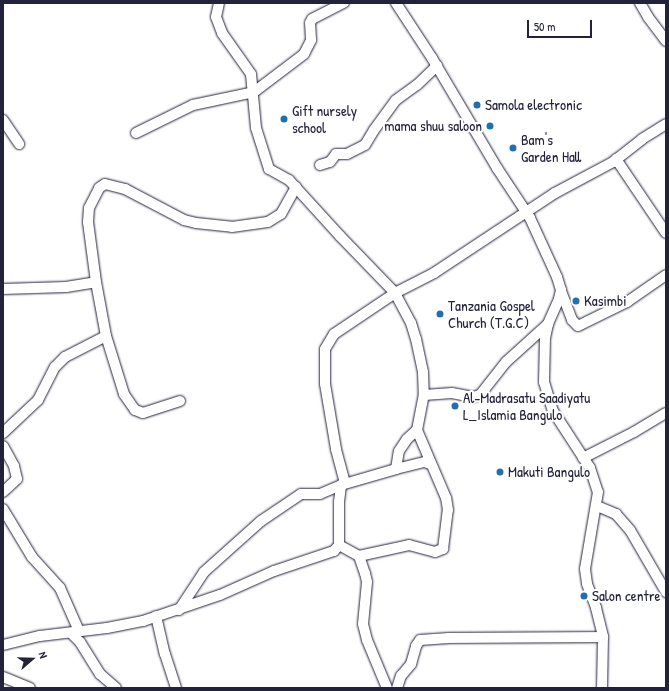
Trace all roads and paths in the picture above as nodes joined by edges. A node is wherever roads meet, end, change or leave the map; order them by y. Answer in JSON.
{"nodes":[{"id":1,"x":219,"y":3,"type":"edge"},
{"id":2,"x":344,"y":3,"type":"edge"},
{"id":3,"x":396,"y":3,"type":"edge"},
{"id":4,"x":640,"y":3,"type":"edge"},
{"id":5,"x":666,"y":41,"type":"edge"},
{"id":6,"x":437,"y":66,"type":"junction"},
{"id":7,"x":254,"y":92,"type":"junction"},
{"id":8,"x":3,"y":120,"type":"edge"},
{"id":9,"x":666,"y":124,"type":"edge"},
{"id":10,"x":136,"y":133,"type":"dead end"},
{"id":11,"x":19,"y":144,"type":"dead end"},
{"id":12,"x":616,"y":159,"type":"junction"},
{"id":13,"x":320,"y":166,"type":"dead end"},
{"id":14,"x":296,"y":187,"type":"junction"},
{"id":15,"x":526,"y":211,"type":"junction"},
{"id":16,"x":666,"y":233,"type":"edge"},
{"id":17,"x":666,"y":275,"type":"edge"},
{"id":18,"x":96,"y":282,"type":"junction"},
{"id":19,"x":3,"y":289,"type":"edge"},
{"id":20,"x":560,"y":290,"type":"junction"},
{"id":21,"x":396,"y":293,"type":"junction"},
{"id":22,"x":548,"y":324,"type":"junction"},
{"id":23,"x":106,"y":336,"type":"junction"},
{"id":24,"x":424,"y":396,"type":"junction"},
{"id":25,"x":180,"y":401,"type":"dead end"},
{"id":26,"x":666,"y":413,"type":"edge"},
{"id":27,"x":417,"y":430,"type":"junction"},
{"id":28,"x":3,"y":433,"type":"edge"},
{"id":29,"x":3,"y":446,"type":"edge"},
{"id":30,"x":583,"y":458,"type":"junction"},
{"id":31,"x":430,"y":464,"type":"junction"},
{"id":32,"x":396,"y":469,"type":"junction"},
{"id":33,"x":343,"y":484,"type":"junction"},
{"id":34,"x":3,"y":492,"type":"edge"},
{"id":35,"x":597,"y":506,"type":"junction"},
{"id":36,"x":3,"y":510,"type":"edge"},
{"id":37,"x":339,"y":545,"type":"junction"},
{"id":38,"x":359,"y":556,"type":"junction"},
{"id":39,"x":666,"y":592,"type":"edge"},
{"id":40,"x":179,"y":610,"type":"junction"},
{"id":41,"x":156,"y":616,"type":"junction"},
{"id":42,"x":75,"y":632,"type":"junction"},
{"id":43,"x":603,"y":637,"type":"junction"},
{"id":44,"x":3,"y":645,"type":"edge"},
{"id":45,"x":3,"y":677,"type":"edge"},
{"id":46,"x":30,"y":688,"type":"edge"},
{"id":47,"x":116,"y":688,"type":"edge"},
{"id":48,"x":176,"y":688,"type":"edge"},
{"id":49,"x":387,"y":688,"type":"edge"},
{"id":50,"x":397,"y":688,"type":"edge"},
{"id":51,"x":602,"y":688,"type":"edge"}],
"edges":[{"from":1,"to":7,"type":"street"},
{"from":2,"to":7,"type":"street"},
{"from":3,"to":6,"type":"street"},
{"from":4,"to":5,"type":"street"},
{"from":6,"to":13,"type":"street"},
{"from":6,"to":15,"type":"street"},
{"from":7,"to":10,"type":"street"},
{"from":7,"to":14,"type":"street"},
{"from":8,"to":11,"type":"street"},
{"from":9,"to":12,"type":"street"},
{"from":12,"to":15,"type":"street"},
{"from":12,"to":16,"type":"street"},
{"from":14,"to":18,"type":"street"},
{"from":14,"to":21,"type":"street"},
{"from":15,"to":20,"type":"street"},
{"from":15,"to":21,"type":"street"},
{"from":17,"to":20,"type":"street"},
{"from":18,"to":19,"type":"street"},
{"from":18,"to":23,"type":"street"},
{"from":20,"to":22,"type":"street"},
{"from":21,"to":24,"type":"street"},
{"from":21,"to":33,"type":"street"},
{"from":22,"to":24,"type":"street"},
{"from":22,"to":30,"type":"street"},
{"from":23,"to":25,"type":"street"},
{"from":23,"to":28,"type":"street"},
{"from":24,"to":27,"type":"street"},
{"from":26,"to":30,"type":"street"},
{"from":27,"to":31,"type":"street"},
{"from":27,"to":32,"type":"street"},
{"from":29,"to":34,"type":"street"},
{"from":30,"to":35,"type":"street"},
{"from":31,"to":32,"type":"street"},
{"from":31,"to":38,"type":"street"},
{"from":32,"to":33,"type":"street"},
{"from":33,"to":37,"type":"street"},
{"from":33,"to":40,"type":"street"},
{"from":35,"to":39,"type":"street"},
{"from":35,"to":43,"type":"street"},
{"from":36,"to":42,"type":"street"},
{"from":37,"to":38,"type":"street"},
{"from":37,"to":40,"type":"street"},
{"from":38,"to":49,"type":"street"},
{"from":40,"to":41,"type":"street"},
{"from":41,"to":42,"type":"street"},
{"from":41,"to":48,"type":"street"},
{"from":42,"to":44,"type":"street"},
{"from":42,"to":47,"type":"street"},
{"from":43,"to":50,"type":"street"},
{"from":43,"to":51,"type":"street"},
{"from":45,"to":46,"type":"street"}]}
